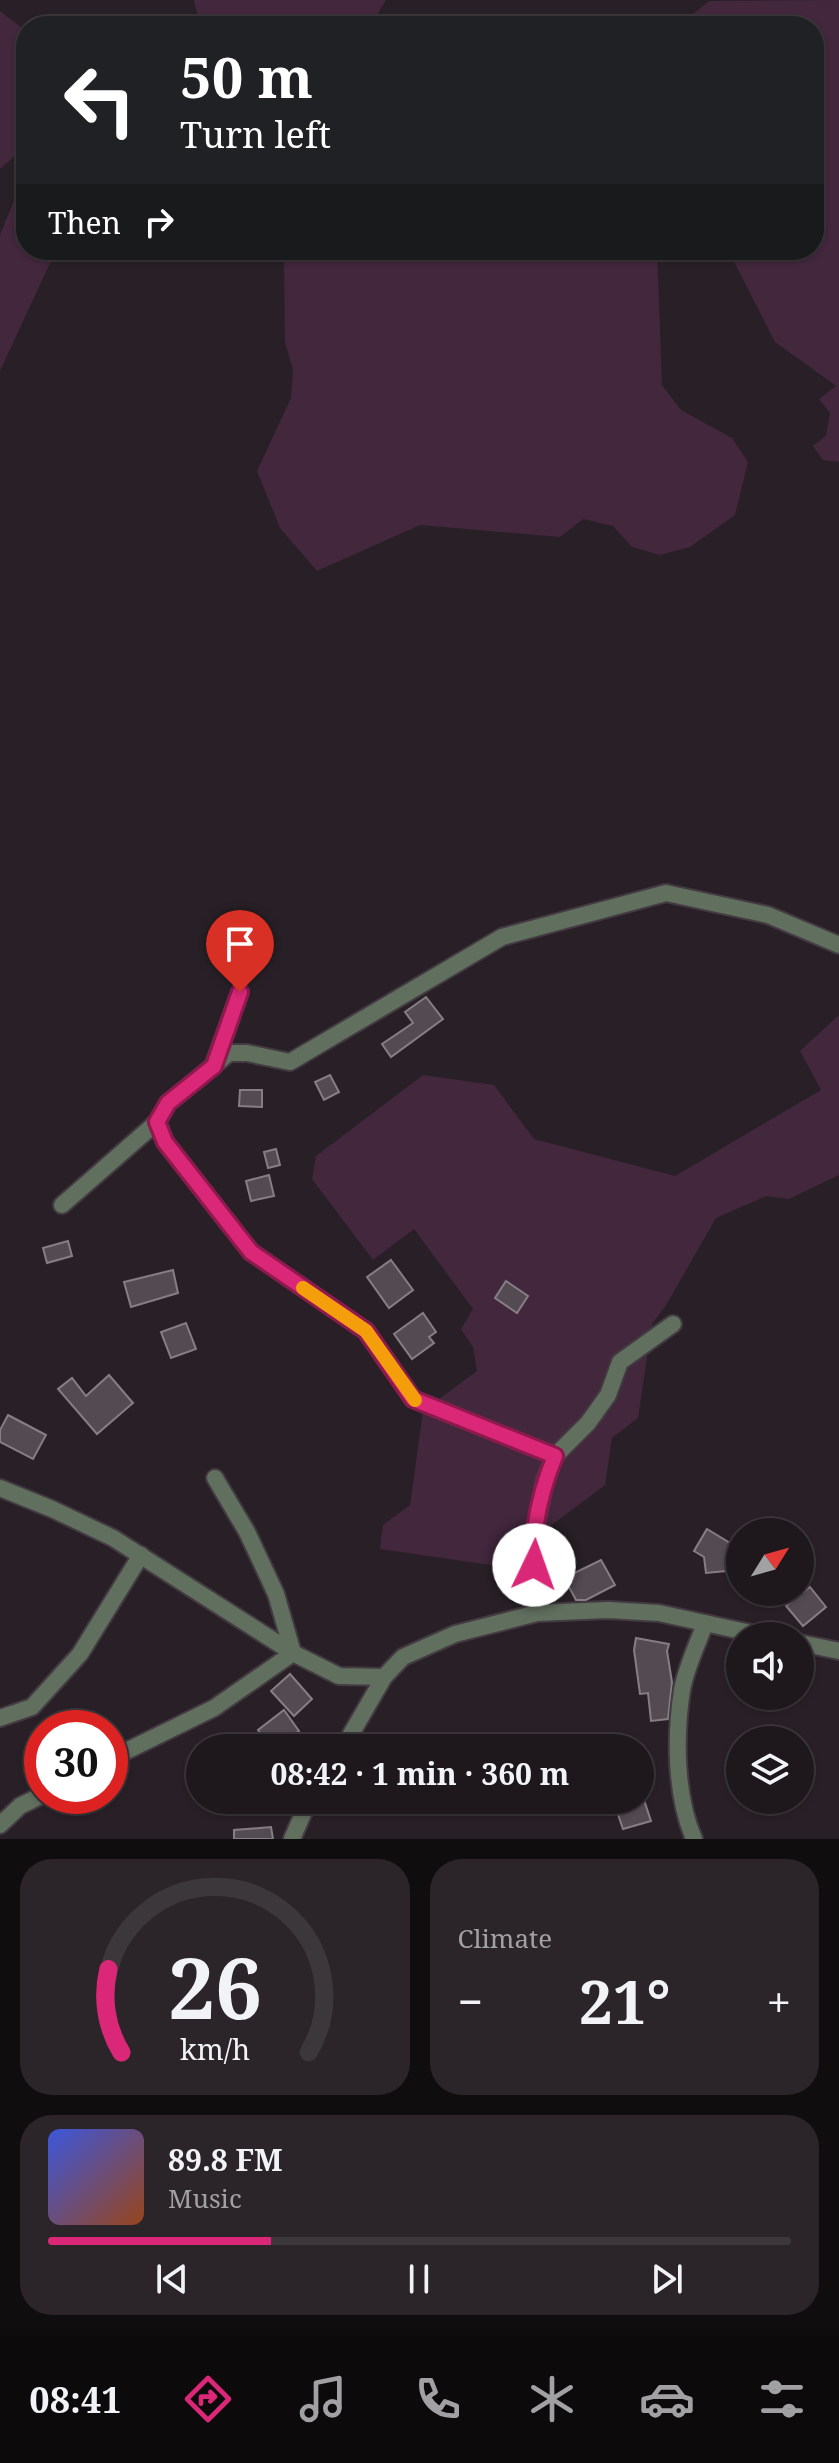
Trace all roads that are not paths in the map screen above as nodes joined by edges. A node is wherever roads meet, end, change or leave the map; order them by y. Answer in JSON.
{"nodes":[{"id":1,"x":839,"y":945,"type":"edge"},
{"id":2,"x":240,"y":992,"type":"dead end"},
{"id":3,"x":214,"y":1066,"type":"junction"},
{"id":4,"x":157,"y":1122,"type":"junction"},
{"id":5,"x":62,"y":1205,"type":"dead end"},
{"id":6,"x":673,"y":1324,"type":"dead end"},
{"id":7,"x":555,"y":1456,"type":"junction"},
{"id":8,"x":215,"y":1478,"type":"dead end"},
{"id":9,"x":0,"y":1488,"type":"edge"},
{"id":10,"x":141,"y":1555,"type":"junction"},
{"id":11,"x":537,"y":1613,"type":"junction"},
{"id":12,"x":705,"y":1624,"type":"junction"},
{"id":13,"x":726,"y":1628,"type":"edge"},
{"id":14,"x":814,"y":1646,"type":"edge"},
{"id":15,"x":839,"y":1651,"type":"edge"},
{"id":16,"x":293,"y":1653,"type":"junction"},
{"id":17,"x":384,"y":1677,"type":"junction"},
{"id":18,"x":0,"y":1718,"type":"edge"},
{"id":19,"x":351,"y":1734,"type":"edge"},
{"id":20,"x":128,"y":1750,"type":"edge"},
{"id":21,"x":24,"y":1804,"type":"edge"},
{"id":22,"x":301,"y":1814,"type":"edge"},
{"id":23,"x":0,"y":1825,"type":"edge"},
{"id":24,"x":292,"y":1839,"type":"edge"},
{"id":25,"x":694,"y":1839,"type":"edge"}],
"edges":[{"from":1,"to":3,"type":"street"},
{"from":2,"to":3,"type":"street"},
{"from":3,"to":4,"type":"street"},
{"from":4,"to":5,"type":"street"},
{"from":4,"to":7,"type":"street"},
{"from":6,"to":7,"type":"street"},
{"from":7,"to":11,"type":"street"},
{"from":8,"to":16,"type":"street"},
{"from":9,"to":10,"type":"street"},
{"from":10,"to":16,"type":"street"},
{"from":10,"to":18,"type":"street"},
{"from":11,"to":12,"type":"street"},
{"from":11,"to":17,"type":"street"},
{"from":12,"to":13,"type":"street"},
{"from":12,"to":25,"type":"street"},
{"from":14,"to":15,"type":"street"},
{"from":16,"to":17,"type":"street"},
{"from":16,"to":20,"type":"street"},
{"from":17,"to":19,"type":"street"},
{"from":21,"to":23,"type":"street"},
{"from":22,"to":24,"type":"street"}]}
